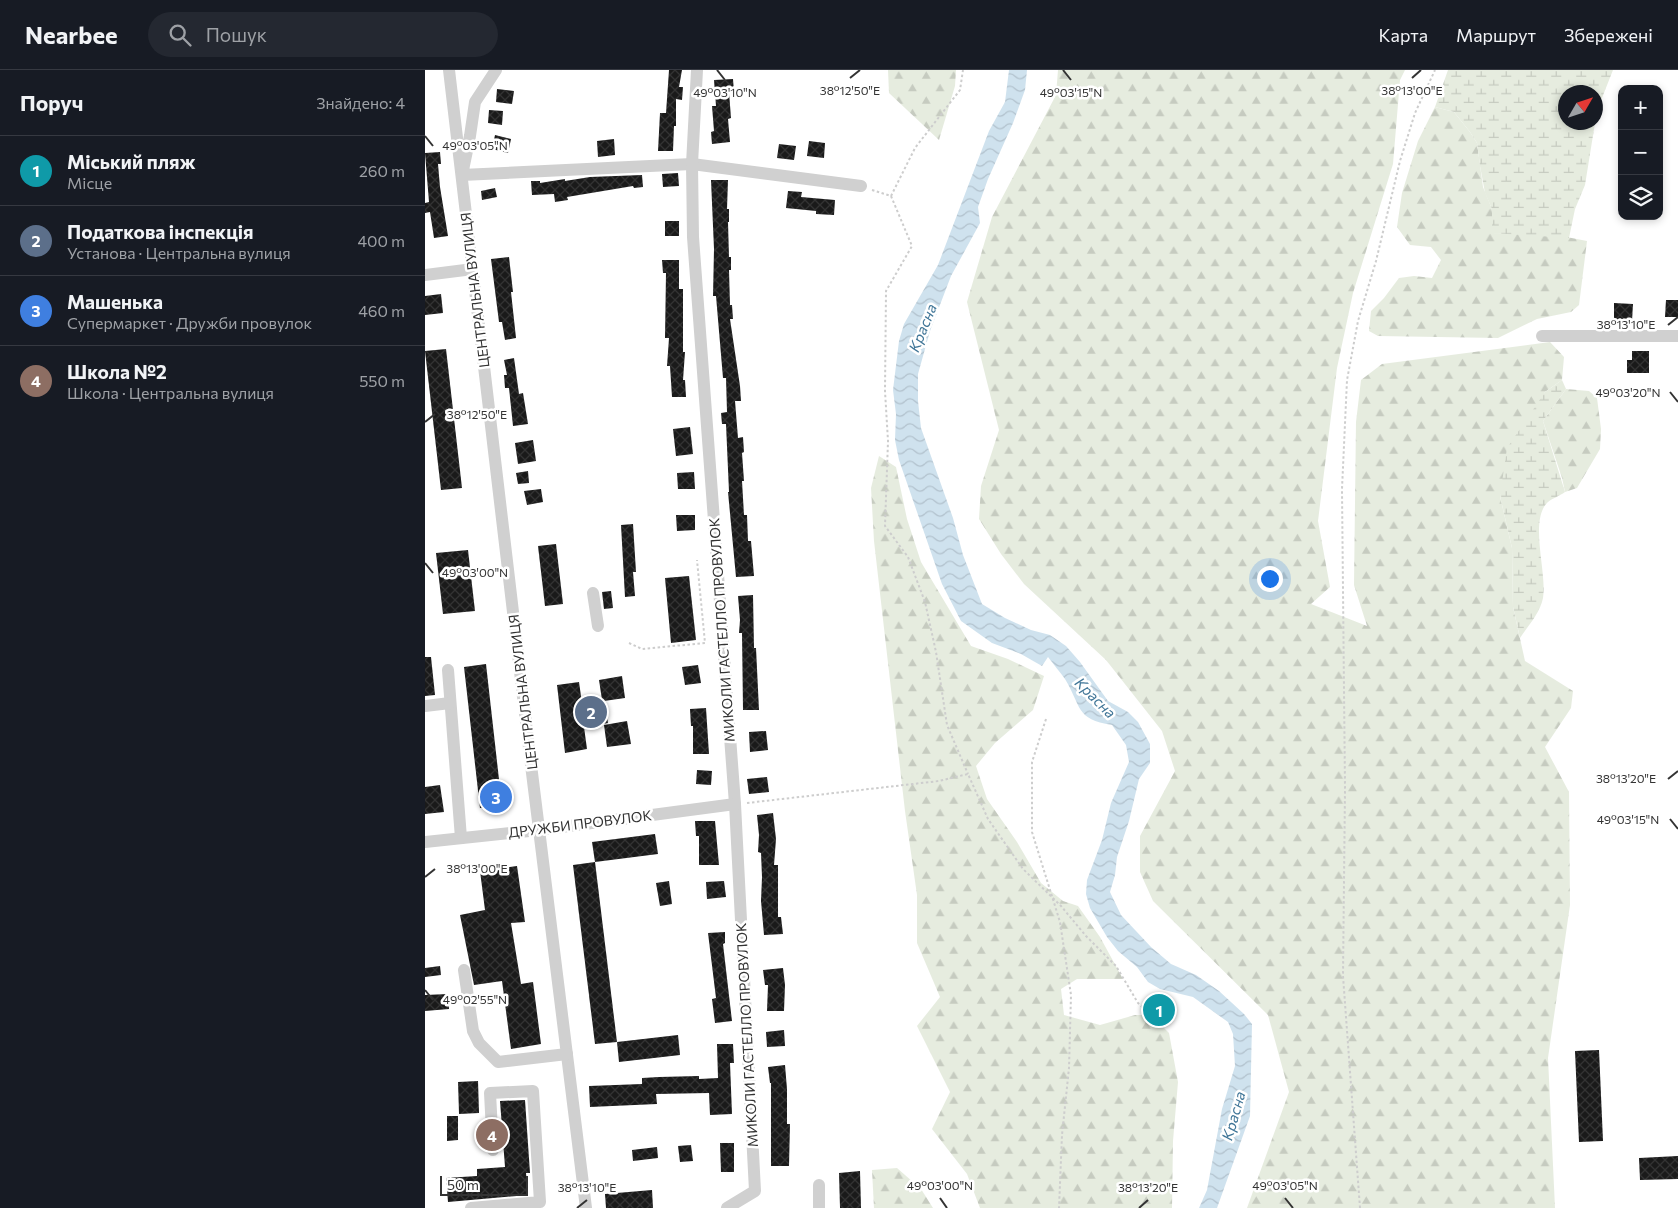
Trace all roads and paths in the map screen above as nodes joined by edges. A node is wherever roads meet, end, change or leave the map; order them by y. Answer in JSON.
{"nodes":[{"id":1,"x":449,"y":70,"type":"edge"},
{"id":2,"x":496,"y":70,"type":"edge"},
{"id":3,"x":697,"y":70,"type":"edge"},
{"id":4,"x":963,"y":70,"type":"edge"},
{"id":5,"x":1435,"y":70,"type":"edge"},
{"id":6,"x":692,"y":164,"type":"junction"},
{"id":7,"x":462,"y":175,"type":"junction"},
{"id":8,"x":861,"y":186,"type":"joint"},
{"id":9,"x":891,"y":196,"type":"junction"},
{"id":10,"x":473,"y":269,"type":"junction"},
{"id":11,"x":425,"y":274,"type":"edge"},
{"id":12,"x":1542,"y":336,"type":"dead end"},
{"id":13,"x":1678,"y":336,"type":"edge"},
{"id":14,"x":697,"y":560,"type":"dead end"},
{"id":15,"x":593,"y":593,"type":"dead end"},
{"id":16,"x":598,"y":626,"type":"dead end"},
{"id":17,"x":629,"y":643,"type":"dead end"},
{"id":18,"x":447,"y":670,"type":"dead end"},
{"id":19,"x":450,"y":703,"type":"junction"},
{"id":20,"x":425,"y":706,"type":"edge"},
{"id":21,"x":1046,"y":719,"type":"dead end"},
{"id":22,"x":968,"y":774,"type":"junction"},
{"id":23,"x":735,"y":804,"type":"junction"},
{"id":24,"x":539,"y":830,"type":"junction"},
{"id":25,"x":461,"y":838,"type":"junction"},
{"id":26,"x":425,"y":842,"type":"edge"},
{"id":27,"x":464,"y":970,"type":"dead end"},
{"id":28,"x":1159,"y":1023,"type":"dead end"},
{"id":29,"x":567,"y":1054,"type":"junction"},
{"id":30,"x":493,"y":1150,"type":"dead end"},
{"id":31,"x":819,"y":1185,"type":"dead end"},
{"id":32,"x":471,"y":1208,"type":"edge"},
{"id":33,"x":586,"y":1208,"type":"edge"},
{"id":34,"x":727,"y":1208,"type":"edge"},
{"id":35,"x":819,"y":1208,"type":"edge"},
{"id":36,"x":1059,"y":1208,"type":"edge"},
{"id":37,"x":1360,"y":1208,"type":"edge"}],
"edges":[{"from":1,"to":7,"type":"street","name":"ЦЕНТРАЛЬНА ВУЛИЦЯ"},
{"from":2,"to":7,"type":"street","name":"ЦЕНТРАЛЬНА ВУЛИЦЯ"},
{"from":3,"to":6,"type":"street","name":"МИКОЛИ ГАСТЕЛЛО ПРОВУЛОК"},
{"from":4,"to":9,"type":"path"},
{"from":5,"to":37,"type":"path"},
{"from":6,"to":7,"type":"street"},
{"from":6,"to":8,"type":"street"},
{"from":6,"to":23,"type":"street","name":"МИКОЛИ ГАСТЕЛЛО ПРОВУЛОК"},
{"from":7,"to":10,"type":"street","name":"ЦЕНТРАЛЬНА ВУЛИЦЯ"},
{"from":8,"to":9,"type":"path"},
{"from":9,"to":22,"type":"path"},
{"from":10,"to":11,"type":"street"},
{"from":10,"to":24,"type":"street","name":"ЦЕНТРАЛЬНА ВУЛИЦЯ"},
{"from":12,"to":13,"type":"street"},
{"from":14,"to":17,"type":"path"},
{"from":15,"to":16,"type":"street"},
{"from":18,"to":19,"type":"street"},
{"from":19,"to":20,"type":"street"},
{"from":19,"to":25,"type":"street"},
{"from":21,"to":36,"type":"path"},
{"from":22,"to":23,"type":"path"},
{"from":22,"to":28,"type":"path"},
{"from":23,"to":24,"type":"street","name":"ДРУЖБИ ПРОВУЛОК"},
{"from":23,"to":34,"type":"street","name":"МИКОЛИ ГАСТЕЛЛО ПРОВУЛОК"},
{"from":24,"to":25,"type":"street","name":"ДРУЖБИ ПРОВУЛОК"},
{"from":24,"to":29,"type":"street","name":"ЦЕНТРАЛЬНА ВУЛИЦЯ"},
{"from":25,"to":26,"type":"street","name":"ДРУЖБИ ПРОВУЛОК"},
{"from":27,"to":29,"type":"street"},
{"from":29,"to":33,"type":"street","name":"ЦЕНТРАЛЬНА ВУЛИЦЯ"},
{"from":30,"to":32,"type":"street"},
{"from":31,"to":35,"type":"street"}]}
